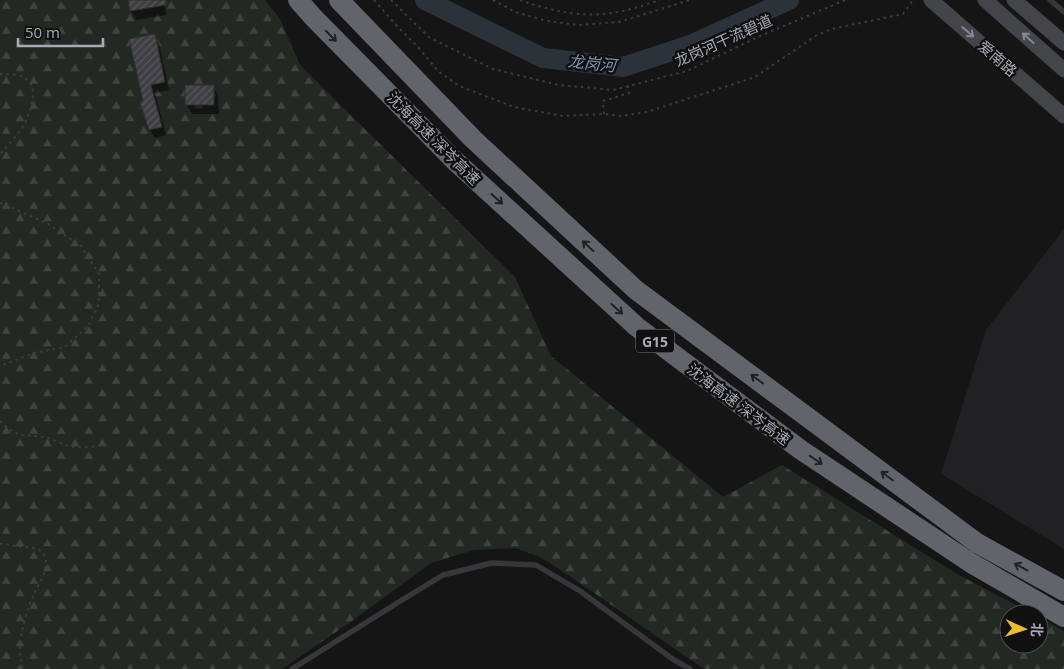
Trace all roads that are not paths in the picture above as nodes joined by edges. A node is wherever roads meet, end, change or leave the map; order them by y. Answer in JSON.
{"nodes":[{"id":1,"x":298,"y":0,"type":"edge"},
{"id":2,"x":339,"y":0,"type":"edge"},
{"id":3,"x":931,"y":0,"type":"edge"},
{"id":4,"x":985,"y":0,"type":"edge"},
{"id":5,"x":1014,"y":0,"type":"edge"},
{"id":6,"x":1050,"y":0,"type":"edge"},
{"id":7,"x":1064,"y":12,"type":"edge"},
{"id":8,"x":1064,"y":43,"type":"edge"},
{"id":9,"x":1064,"y":70,"type":"edge"},
{"id":10,"x":1064,"y":116,"type":"edge"},
{"id":11,"x":1064,"y":590,"type":"edge"},
{"id":12,"x":1064,"y":617,"type":"edge"},
{"id":13,"x":292,"y":669,"type":"edge"},
{"id":14,"x":690,"y":669,"type":"edge"}],
"edges":[{"from":1,"to":12,"type":"highway","name":"沈海高速 深岑高速","number":"G15","one_way":true},
{"from":11,"to":2,"type":"highway","name":"沈海高速 深岑高速","number":"G15","one_way":true},
{"from":3,"to":10,"type":"main road","name":"爱南路","one_way":true},
{"from":9,"to":4,"type":"main road","one_way":true},
{"from":5,"to":8,"type":"main road"},
{"from":6,"to":7,"type":"lane"},
{"from":13,"to":14,"type":"lane"}]}
